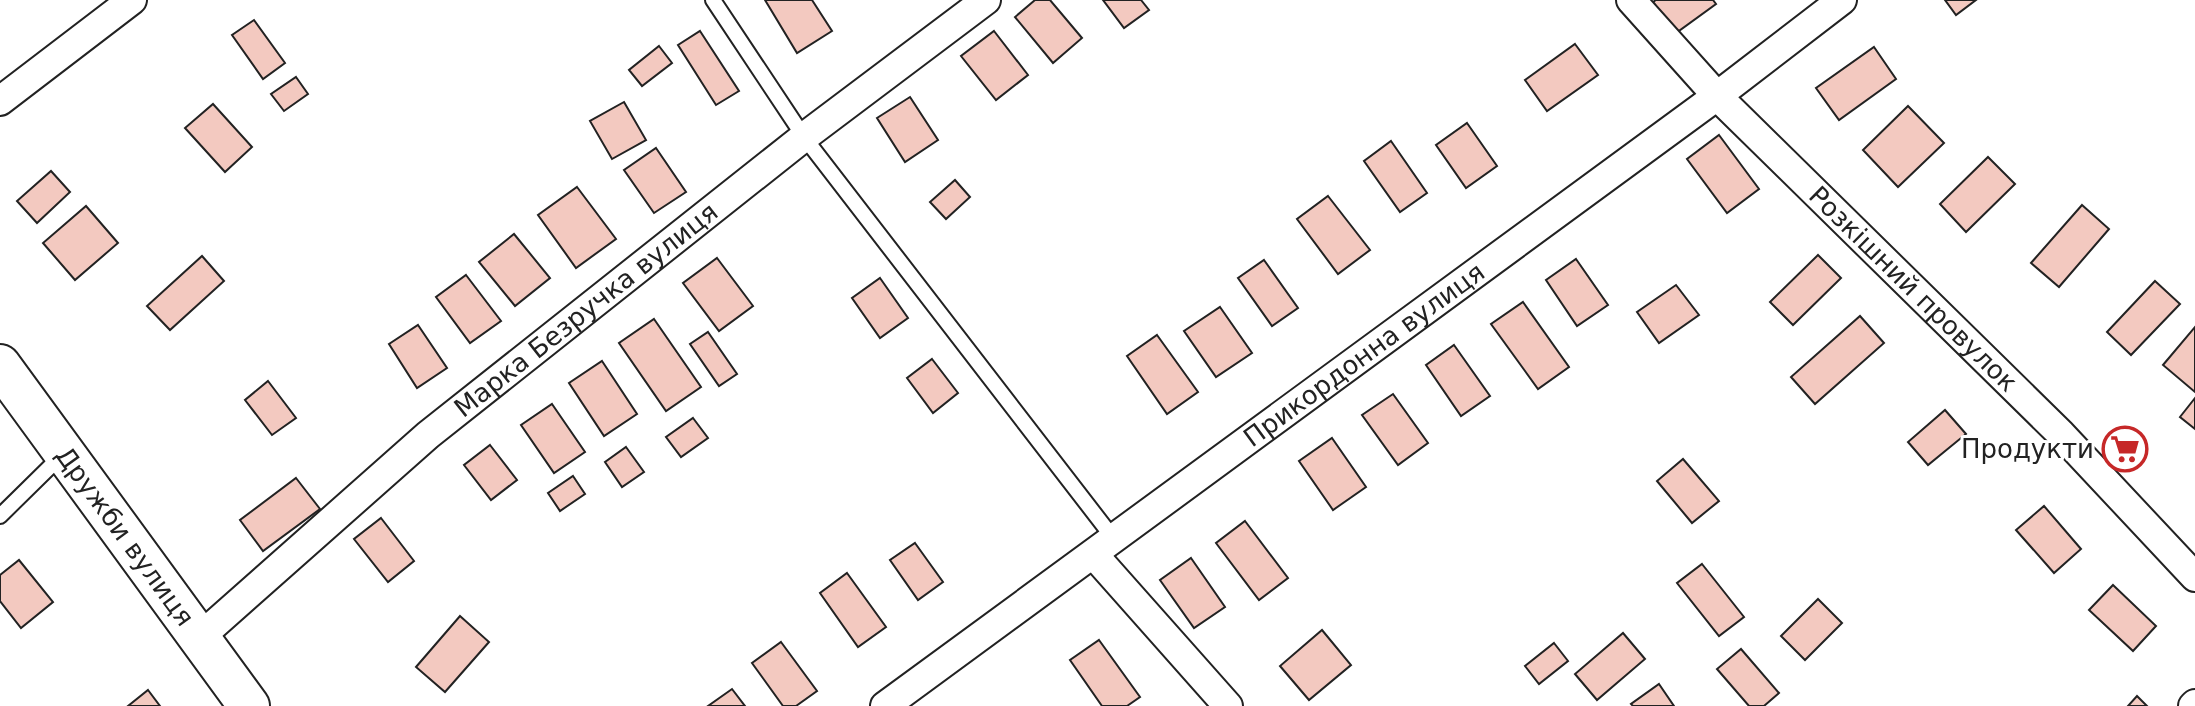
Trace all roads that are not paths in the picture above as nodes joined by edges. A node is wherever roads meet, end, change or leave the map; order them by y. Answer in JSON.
{"nodes":[{"id":1,"x":132,"y":0,"type":"edge"},
{"id":2,"x":713,"y":0,"type":"edge"},
{"id":3,"x":986,"y":0,"type":"edge"},
{"id":4,"x":1631,"y":0,"type":"edge"},
{"id":5,"x":1842,"y":0,"type":"edge"},
{"id":6,"x":1717,"y":96,"type":"junction"},
{"id":7,"x":0,"y":101,"type":"edge"},
{"id":8,"x":804,"y":137,"type":"junction"},
{"id":9,"x":0,"y":365,"type":"edge"},
{"id":10,"x":62,"y":454,"type":"junction"},
{"id":11,"x":0,"y":516,"type":"edge"},
{"id":12,"x":1104,"y":547,"type":"junction"},
{"id":13,"x":2195,"y":577,"type":"edge"},
{"id":14,"x":200,"y":637,"type":"junction"},
{"id":15,"x":249,"y":706,"type":"edge"},
{"id":16,"x":885,"y":706,"type":"edge"},
{"id":17,"x":1228,"y":706,"type":"edge"}],
"edges":[{"from":1,"to":7,"type":"street"},
{"from":2,"to":8,"type":"lane"},
{"from":3,"to":8,"type":"street","name":"Марка Безручка вулиця"},
{"from":4,"to":6,"type":"street","name":"Розкішний провулок"},
{"from":5,"to":6,"type":"street","name":"Прикордонна вулиця"},
{"from":6,"to":12,"type":"street","name":"Прикордонна вулиця"},
{"from":6,"to":13,"type":"street","name":"Розкішний провулок"},
{"from":8,"to":12,"type":"lane"},
{"from":8,"to":14,"type":"street","name":"Марка Безручка вулиця"},
{"from":9,"to":10,"type":"street","name":"Дружби вулиця"},
{"from":10,"to":11,"type":"lane"},
{"from":10,"to":14,"type":"street","name":"Дружби вулиця"},
{"from":12,"to":16,"type":"street","name":"Прикордонна вулиця"},
{"from":12,"to":17,"type":"street"},
{"from":14,"to":15,"type":"street","name":"Дружби вулиця"}]}
